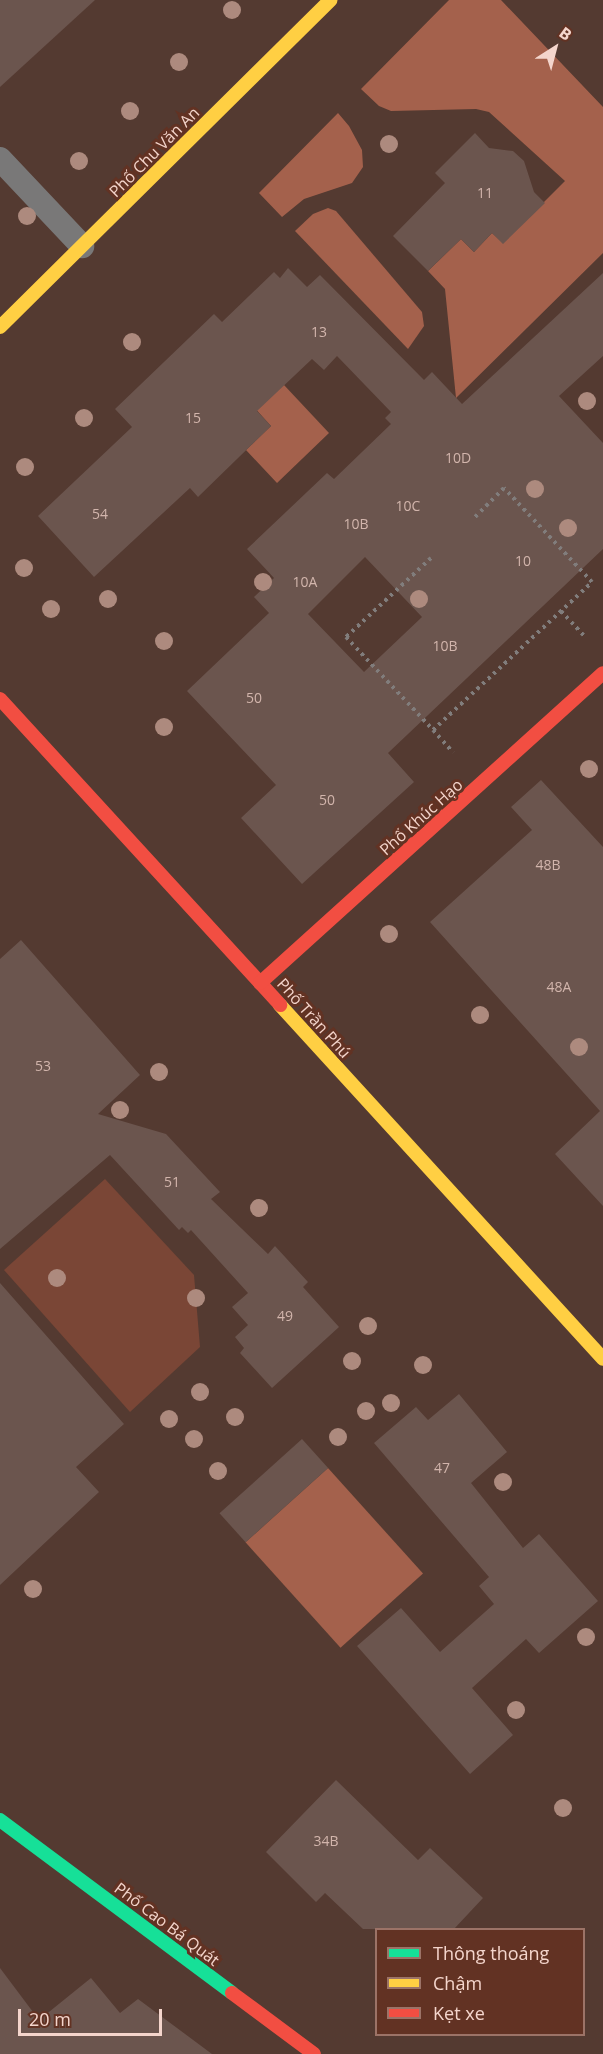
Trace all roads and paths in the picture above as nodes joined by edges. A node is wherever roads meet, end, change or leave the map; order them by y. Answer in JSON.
{"nodes":[{"id":1,"x":330,"y":0,"type":"edge"},
{"id":2,"x":0,"y":159,"type":"edge"},
{"id":3,"x":82,"y":246,"type":"junction"},
{"id":4,"x":0,"y":327,"type":"edge"},
{"id":5,"x":475,"y":517,"type":"dead end"},
{"id":6,"x":431,"y":558,"type":"dead end"},
{"id":7,"x":561,"y":611,"type":"junction"},
{"id":8,"x":591,"y":642,"type":"dead end"},
{"id":9,"x":603,"y":673,"type":"edge"},
{"id":10,"x":0,"y":699,"type":"edge"},
{"id":11,"x":260,"y":983,"type":"junction"},
{"id":12,"x":603,"y":1359,"type":"edge"},
{"id":13,"x":0,"y":1820,"type":"edge"},
{"id":14,"x":314,"y":2054,"type":"edge"}],
"edges":[{"from":1,"to":3,"type":"main road","name":"Phố Chu Văn An"},
{"from":2,"to":3,"type":"lane"},
{"from":3,"to":4,"type":"main road","name":"Phố Chu Văn An"},
{"from":5,"to":7,"type":"path"},
{"from":6,"to":7,"type":"path"},
{"from":7,"to":8,"type":"path"},
{"from":9,"to":11,"type":"main road","name":"Phố Khúc Hạo"},
{"from":10,"to":11,"type":"main road","name":"Phố Trần Phú"},
{"from":11,"to":12,"type":"main road","name":"Phố Trần Phú"},
{"from":13,"to":14,"type":"main road","name":"Phố Cao Bá Quát"}]}
